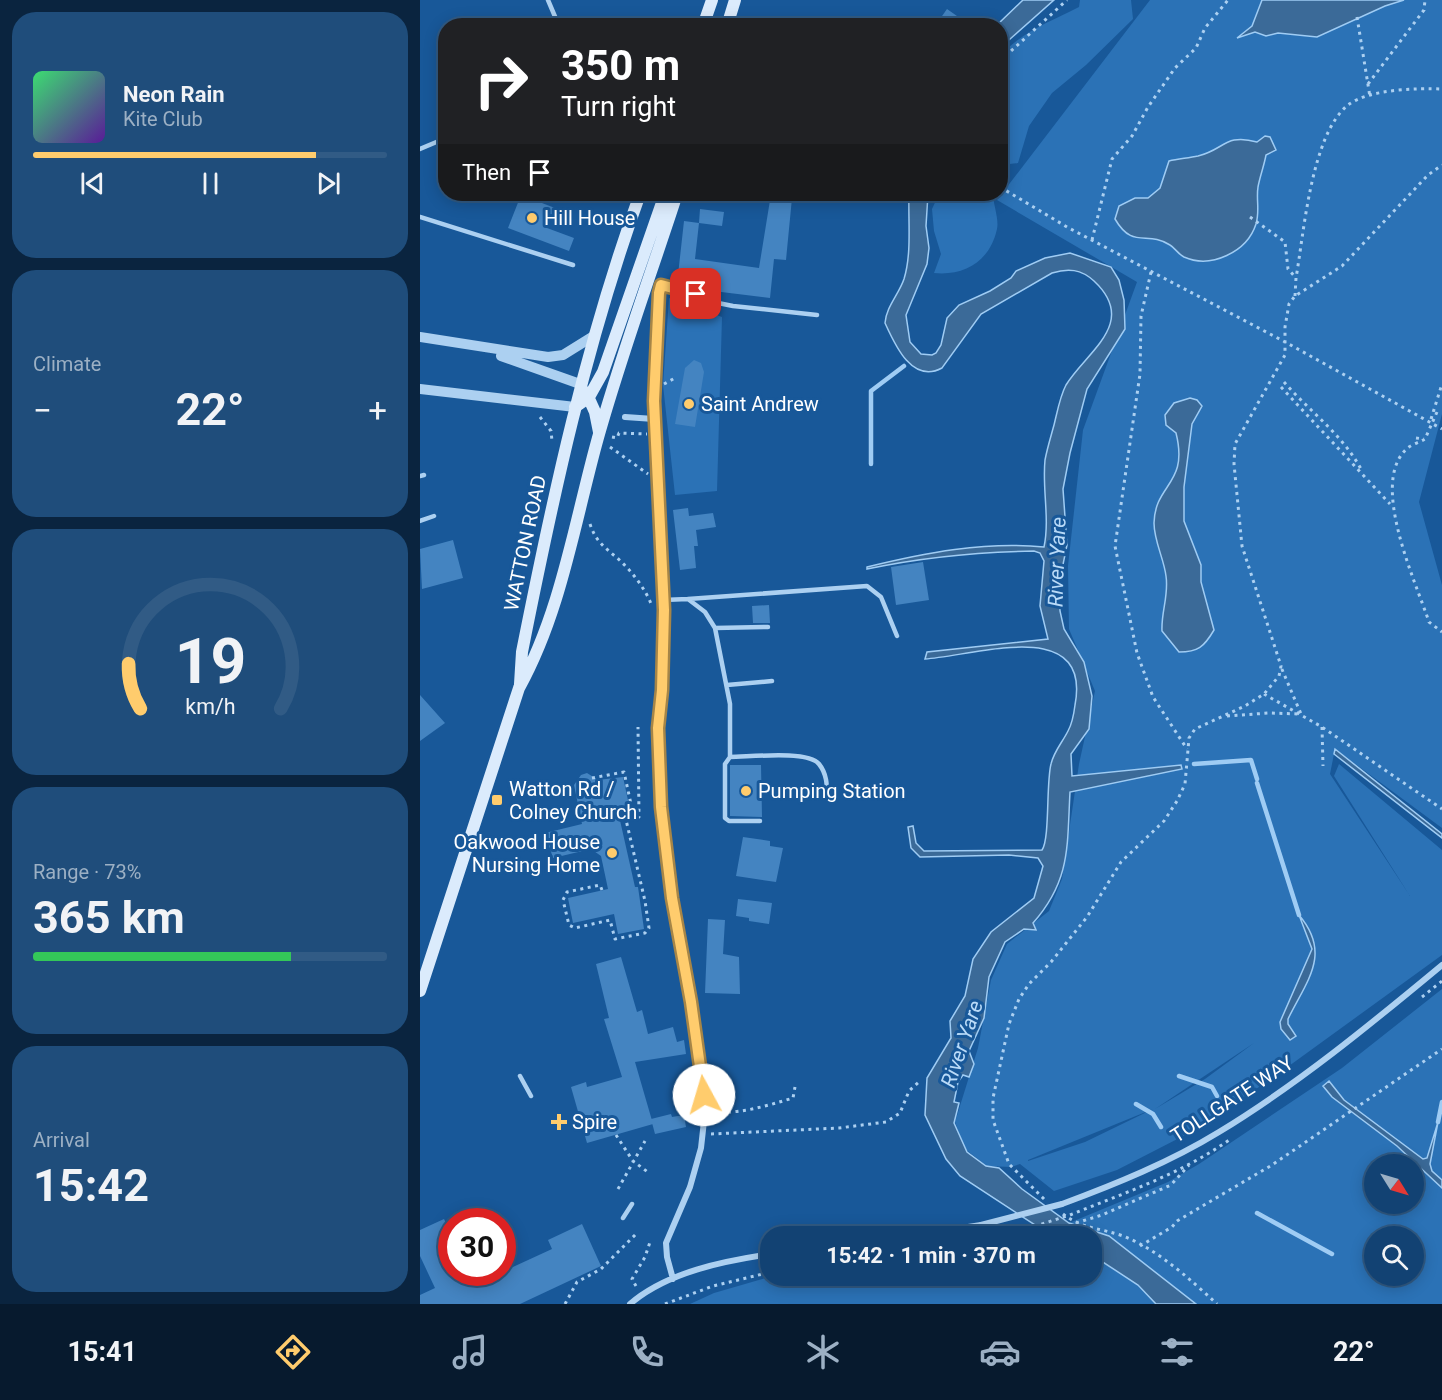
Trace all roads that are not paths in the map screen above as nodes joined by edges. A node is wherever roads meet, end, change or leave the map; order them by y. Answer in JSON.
{"nodes":[{"id":1,"x":548,"y":0,"type":"edge"},
{"id":2,"x":712,"y":0,"type":"edge"},
{"id":3,"x":735,"y":0,"type":"edge"},
{"id":4,"x":556,"y":18,"type":"edge"},
{"id":5,"x":706,"y":18,"type":"edge"},
{"id":6,"x":729,"y":18,"type":"edge"},
{"id":7,"x":438,"y":141,"type":"edge"},
{"id":8,"x":420,"y":149,"type":"edge"},
{"id":9,"x":638,"y":201,"type":"edge"},
{"id":10,"x":663,"y":201,"type":"edge"},
{"id":11,"x":675,"y":201,"type":"edge"},
{"id":12,"x":420,"y":217,"type":"edge"},
{"id":13,"x":573,"y":265,"type":"dead end"},
{"id":14,"x":659,"y":297,"type":"joint"},
{"id":15,"x":817,"y":315,"type":"dead end"},
{"id":16,"x":420,"y":337,"type":"edge"},
{"id":17,"x":592,"y":337,"type":"junction"},
{"id":18,"x":480,"y":349,"type":"junction"},
{"id":19,"x":580,"y":384,"type":"junction"},
{"id":20,"x":420,"y":389,"type":"edge"},
{"id":21,"x":590,"y":397,"type":"junction"},
{"id":22,"x":575,"y":407,"type":"junction"},
{"id":23,"x":625,"y":417,"type":"dead end"},
{"id":24,"x":654,"y":419,"type":"junction"},
{"id":25,"x":605,"y":435,"type":"junction"},
{"id":26,"x":434,"y":516,"type":"dead end"},
{"id":27,"x":420,"y":521,"type":"edge"},
{"id":28,"x":688,"y":599,"type":"junction"},
{"id":29,"x":663,"y":600,"type":"junction"},
{"id":30,"x":768,"y":627,"type":"dead end"},
{"id":31,"x":715,"y":628,"type":"junction"},
{"id":32,"x":897,"y":636,"type":"dead end"},
{"id":33,"x":772,"y":681,"type":"dead end"},
{"id":34,"x":727,"y":685,"type":"junction"},
{"id":35,"x":519,"y":688,"type":"junction"},
{"id":36,"x":730,"y":757,"type":"junction"},
{"id":37,"x":827,"y":796,"type":"dead end"},
{"id":38,"x":760,"y":821,"type":"dead end"},
{"id":39,"x":1442,"y":965,"type":"edge"},
{"id":40,"x":420,"y":991,"type":"edge"},
{"id":41,"x":520,"y":1076,"type":"dead end"},
{"id":42,"x":531,"y":1096,"type":"dead end"},
{"id":43,"x":632,"y":1204,"type":"dead end"},
{"id":44,"x":623,"y":1218,"type":"dead end"},
{"id":45,"x":975,"y":1226,"type":"edge"},
{"id":46,"x":760,"y":1256,"type":"edge"},
{"id":47,"x":673,"y":1279,"type":"junction"},
{"id":48,"x":630,"y":1304,"type":"edge"}],
"edges":[{"from":1,"to":4,"type":"lane"},
{"from":2,"to":5,"type":"main road"},
{"from":3,"to":6,"type":"main road"},
{"from":7,"to":8,"type":"lane"},
{"from":9,"to":17,"type":"main road","name":"WATTON ROAD"},
{"from":10,"to":21,"type":"main road"},
{"from":11,"to":25,"type":"main road","name":"WATTON ROAD"},
{"from":12,"to":13,"type":"lane"},
{"from":14,"to":15,"type":"lane"},
{"from":14,"to":24,"type":"street"},
{"from":16,"to":18,"type":"street"},
{"from":17,"to":18,"type":"street"},
{"from":17,"to":19,"type":"main road","name":"WATTON ROAD"},
{"from":18,"to":19,"type":"street"},
{"from":19,"to":21,"type":"main road"},
{"from":19,"to":22,"type":"main road","name":"WATTON ROAD"},
{"from":20,"to":22,"type":"street"},
{"from":21,"to":22,"type":"main road"},
{"from":21,"to":25,"type":"main road"},
{"from":22,"to":35,"type":"main road","name":"WATTON ROAD"},
{"from":23,"to":24,"type":"street"},
{"from":24,"to":29,"type":"street"},
{"from":25,"to":35,"type":"main road","name":"WATTON ROAD"},
{"from":26,"to":27,"type":"lane"},
{"from":28,"to":29,"type":"lane"},
{"from":28,"to":31,"type":"lane"},
{"from":28,"to":32,"type":"lane"},
{"from":29,"to":47,"type":"street"},
{"from":30,"to":31,"type":"lane"},
{"from":31,"to":34,"type":"lane"},
{"from":33,"to":34,"type":"lane"},
{"from":34,"to":36,"type":"lane"},
{"from":35,"to":40,"type":"main road","name":"WATTON ROAD"},
{"from":36,"to":37,"type":"lane"},
{"from":36,"to":38,"type":"lane"},
{"from":39,"to":45,"type":"street","name":"TOLLGATE WAY","bridge":true},
{"from":41,"to":42,"type":"lane"},
{"from":43,"to":44,"type":"lane"},
{"from":46,"to":47,"type":"street"},
{"from":47,"to":48,"type":"street"}]}
